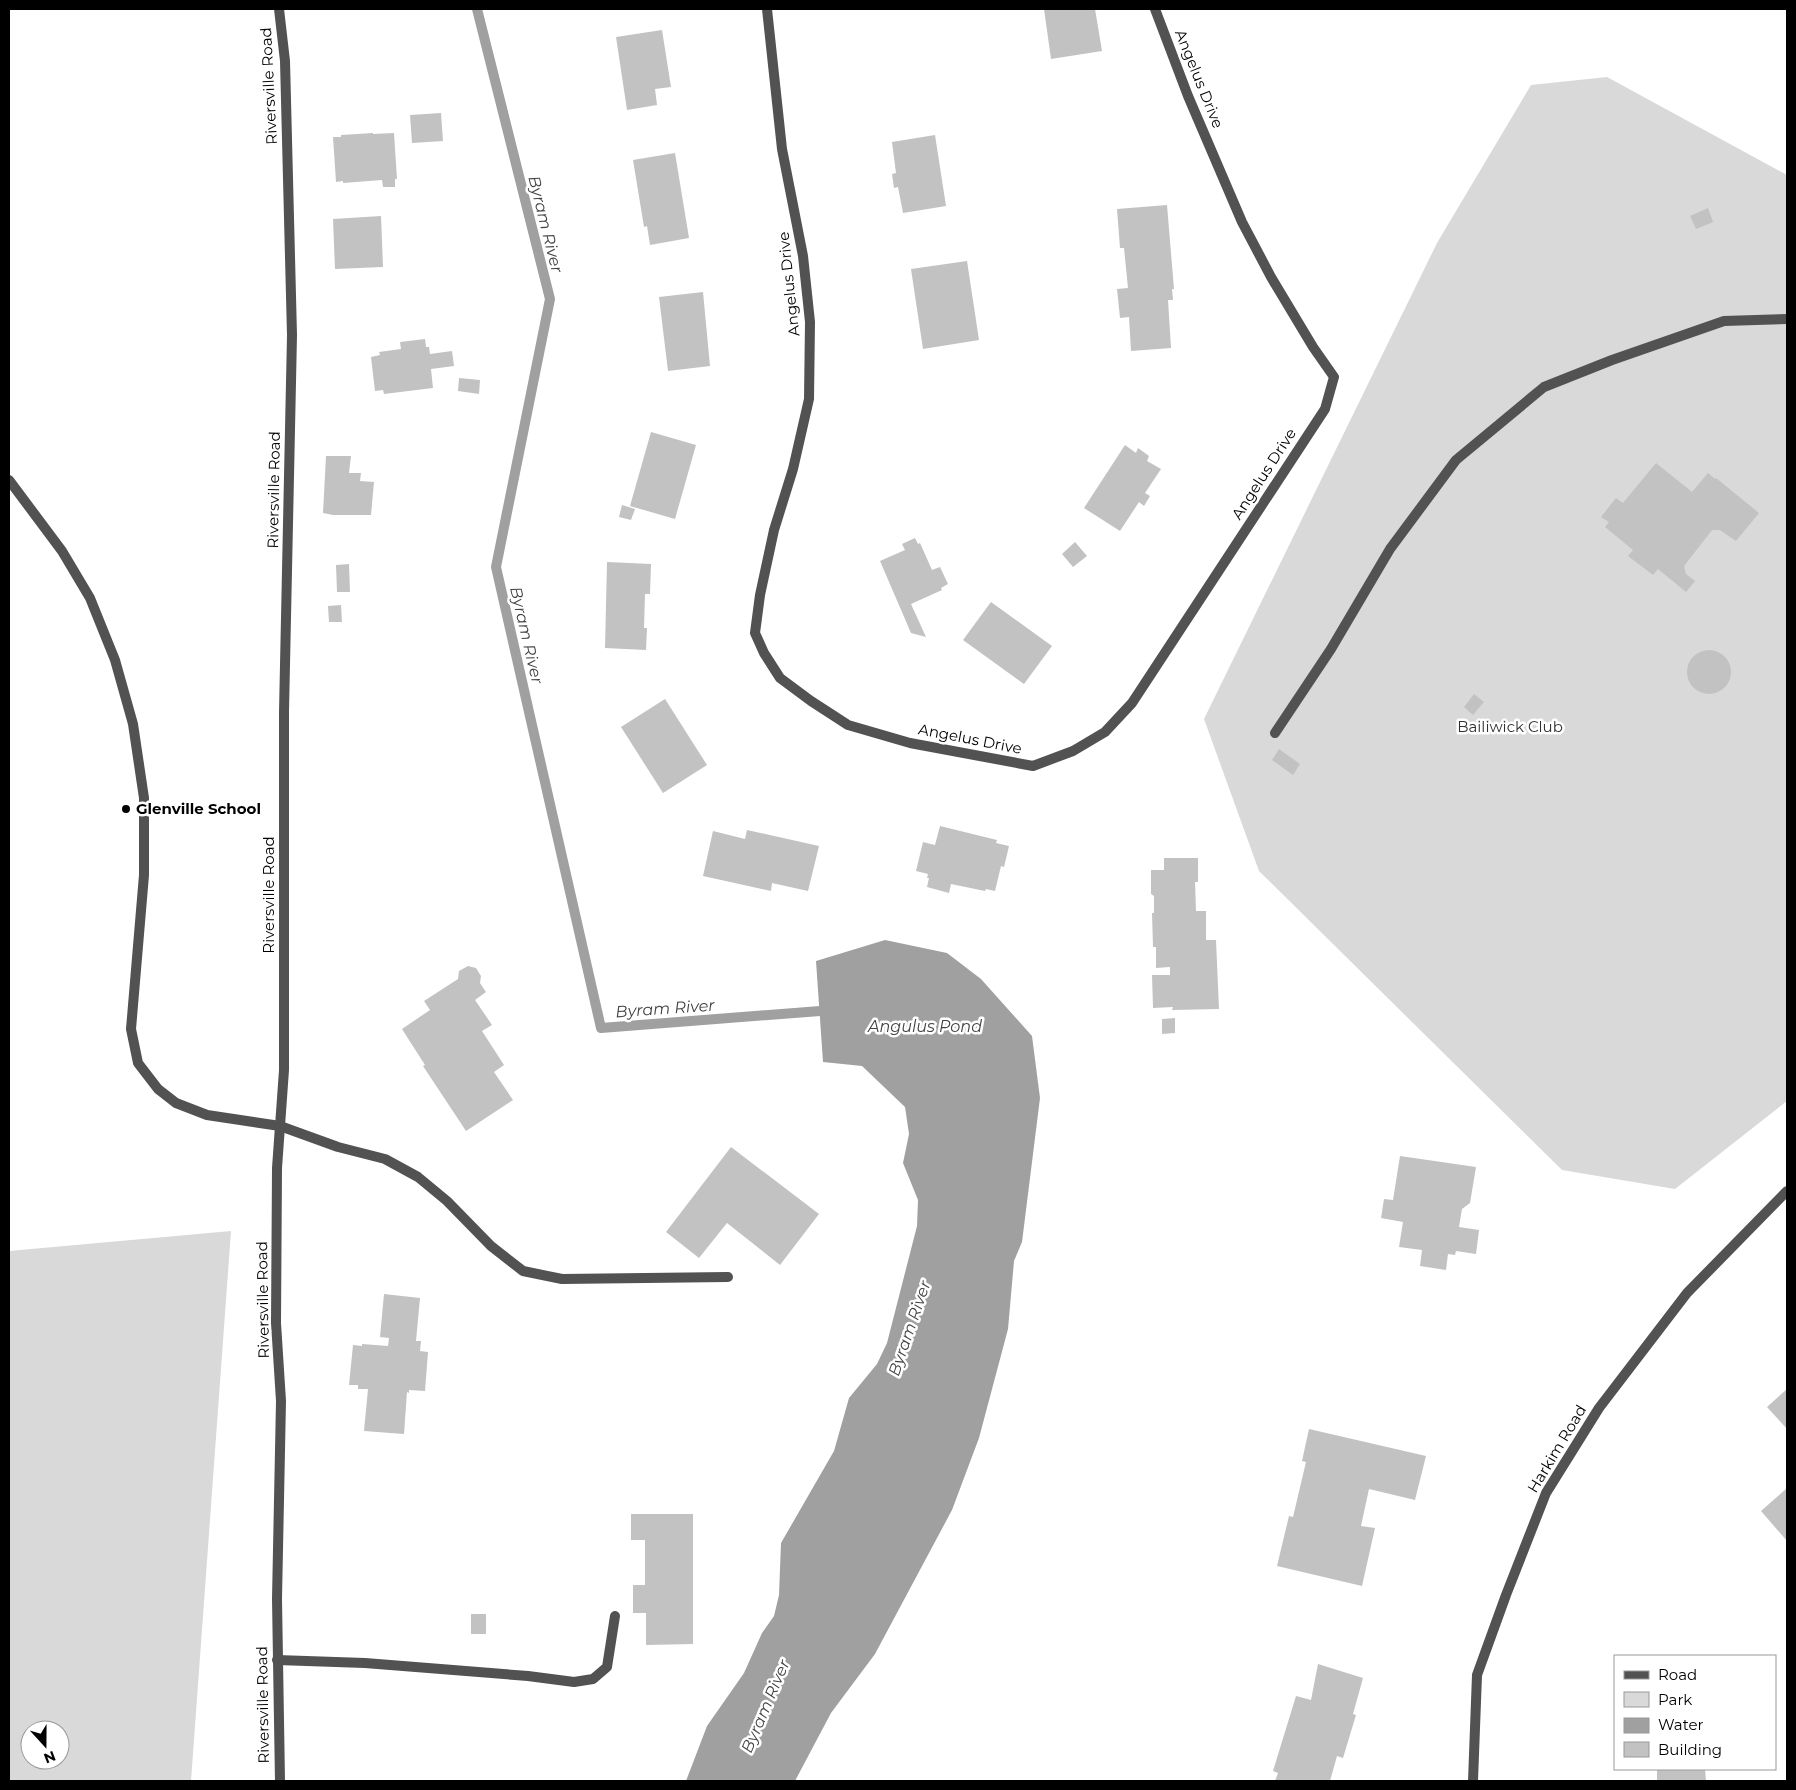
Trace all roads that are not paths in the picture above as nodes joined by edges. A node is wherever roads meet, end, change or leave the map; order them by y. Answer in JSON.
{"nodes":[{"id":1,"x":279,"y":9,"type":"edge"},
{"id":2,"x":767,"y":9,"type":"edge"},
{"id":3,"x":1155,"y":9,"type":"edge"},
{"id":4,"x":1787,"y":319,"type":"edge"},
{"id":5,"x":9,"y":480,"type":"edge"},
{"id":6,"x":1275,"y":733,"type":"dead end"},
{"id":7,"x":280,"y":1126,"type":"junction"},
{"id":8,"x":1787,"y":1191,"type":"edge"},
{"id":9,"x":728,"y":1277,"type":"dead end"},
{"id":10,"x":614,"y":1616,"type":"dead end"},
{"id":11,"x":277,"y":1660,"type":"junction"},
{"id":12,"x":280,"y":1781,"type":"edge"},
{"id":13,"x":1474,"y":1781,"type":"edge"}],
"edges":[{"from":1,"to":7,"type":"street","name":"Riversville Road"},
{"from":2,"to":3,"type":"street","name":"Angelus Drive"},
{"from":4,"to":6,"type":"street"},
{"from":5,"to":7,"type":"street"},
{"from":7,"to":9,"type":"street"},
{"from":7,"to":11,"type":"street","name":"Riversville Road"},
{"from":8,"to":13,"type":"street","name":"Harkim Road"},
{"from":10,"to":11,"type":"street"},
{"from":11,"to":12,"type":"street","name":"Riversville Road"}]}
